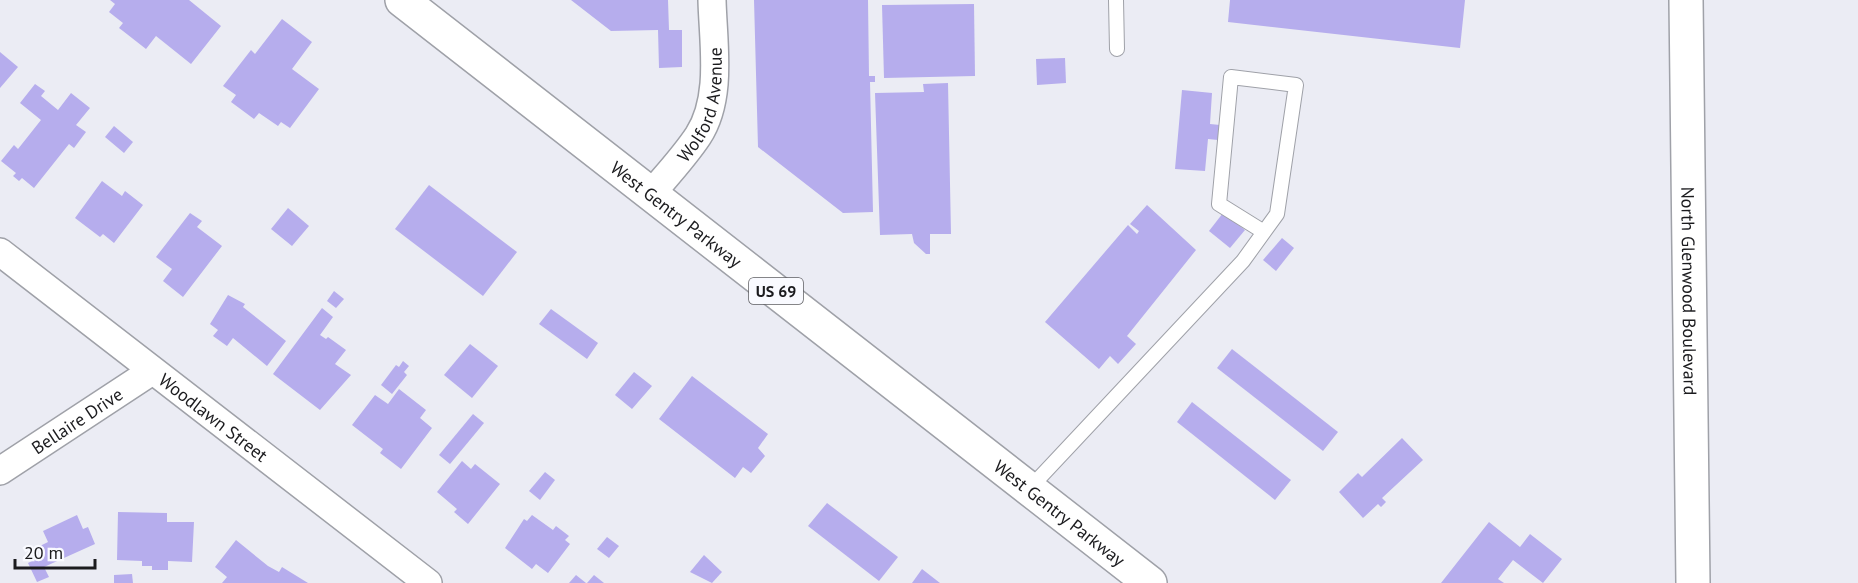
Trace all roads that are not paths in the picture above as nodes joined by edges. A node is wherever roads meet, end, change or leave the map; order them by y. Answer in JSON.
{"nodes":[{"id":1,"x":402,"y":0,"type":"edge"},
{"id":2,"x":712,"y":0,"type":"edge"},
{"id":3,"x":1116,"y":0,"type":"edge"},
{"id":4,"x":1686,"y":0,"type":"edge"},
{"id":5,"x":1117,"y":49,"type":"dead end"},
{"id":6,"x":651,"y":194,"type":"junction"},
{"id":7,"x":1264,"y":232,"type":"junction"},
{"id":8,"x":0,"y":252,"type":"edge"},
{"id":9,"x":152,"y":371,"type":"junction"},
{"id":10,"x":0,"y":471,"type":"edge"},
{"id":11,"x":1029,"y":489,"type":"junction"},
{"id":12,"x":428,"y":583,"type":"edge"},
{"id":13,"x":1149,"y":583,"type":"edge"},
{"id":14,"x":1693,"y":583,"type":"edge"}],
"edges":[{"from":1,"to":6,"type":"main road","name":"West Gentry Parkway","number":"US 69"},
{"from":2,"to":6,"type":"street","name":"Wolford Avenue"},
{"from":3,"to":5,"type":"lane"},
{"from":4,"to":14,"type":"main road","name":"North Glenwood Boulevard"},
{"from":6,"to":11,"type":"main road","name":"West Gentry Parkway","number":"US 69"},
{"from":7,"to":7,"type":"lane"},
{"from":7,"to":11,"type":"lane"},
{"from":8,"to":9,"type":"street","name":"Woodlawn Street"},
{"from":9,"to":10,"type":"street","name":"Bellaire Drive"},
{"from":9,"to":12,"type":"street","name":"Woodlawn Street"},
{"from":11,"to":13,"type":"main road","name":"West Gentry Parkway","number":"US 69"}]}
